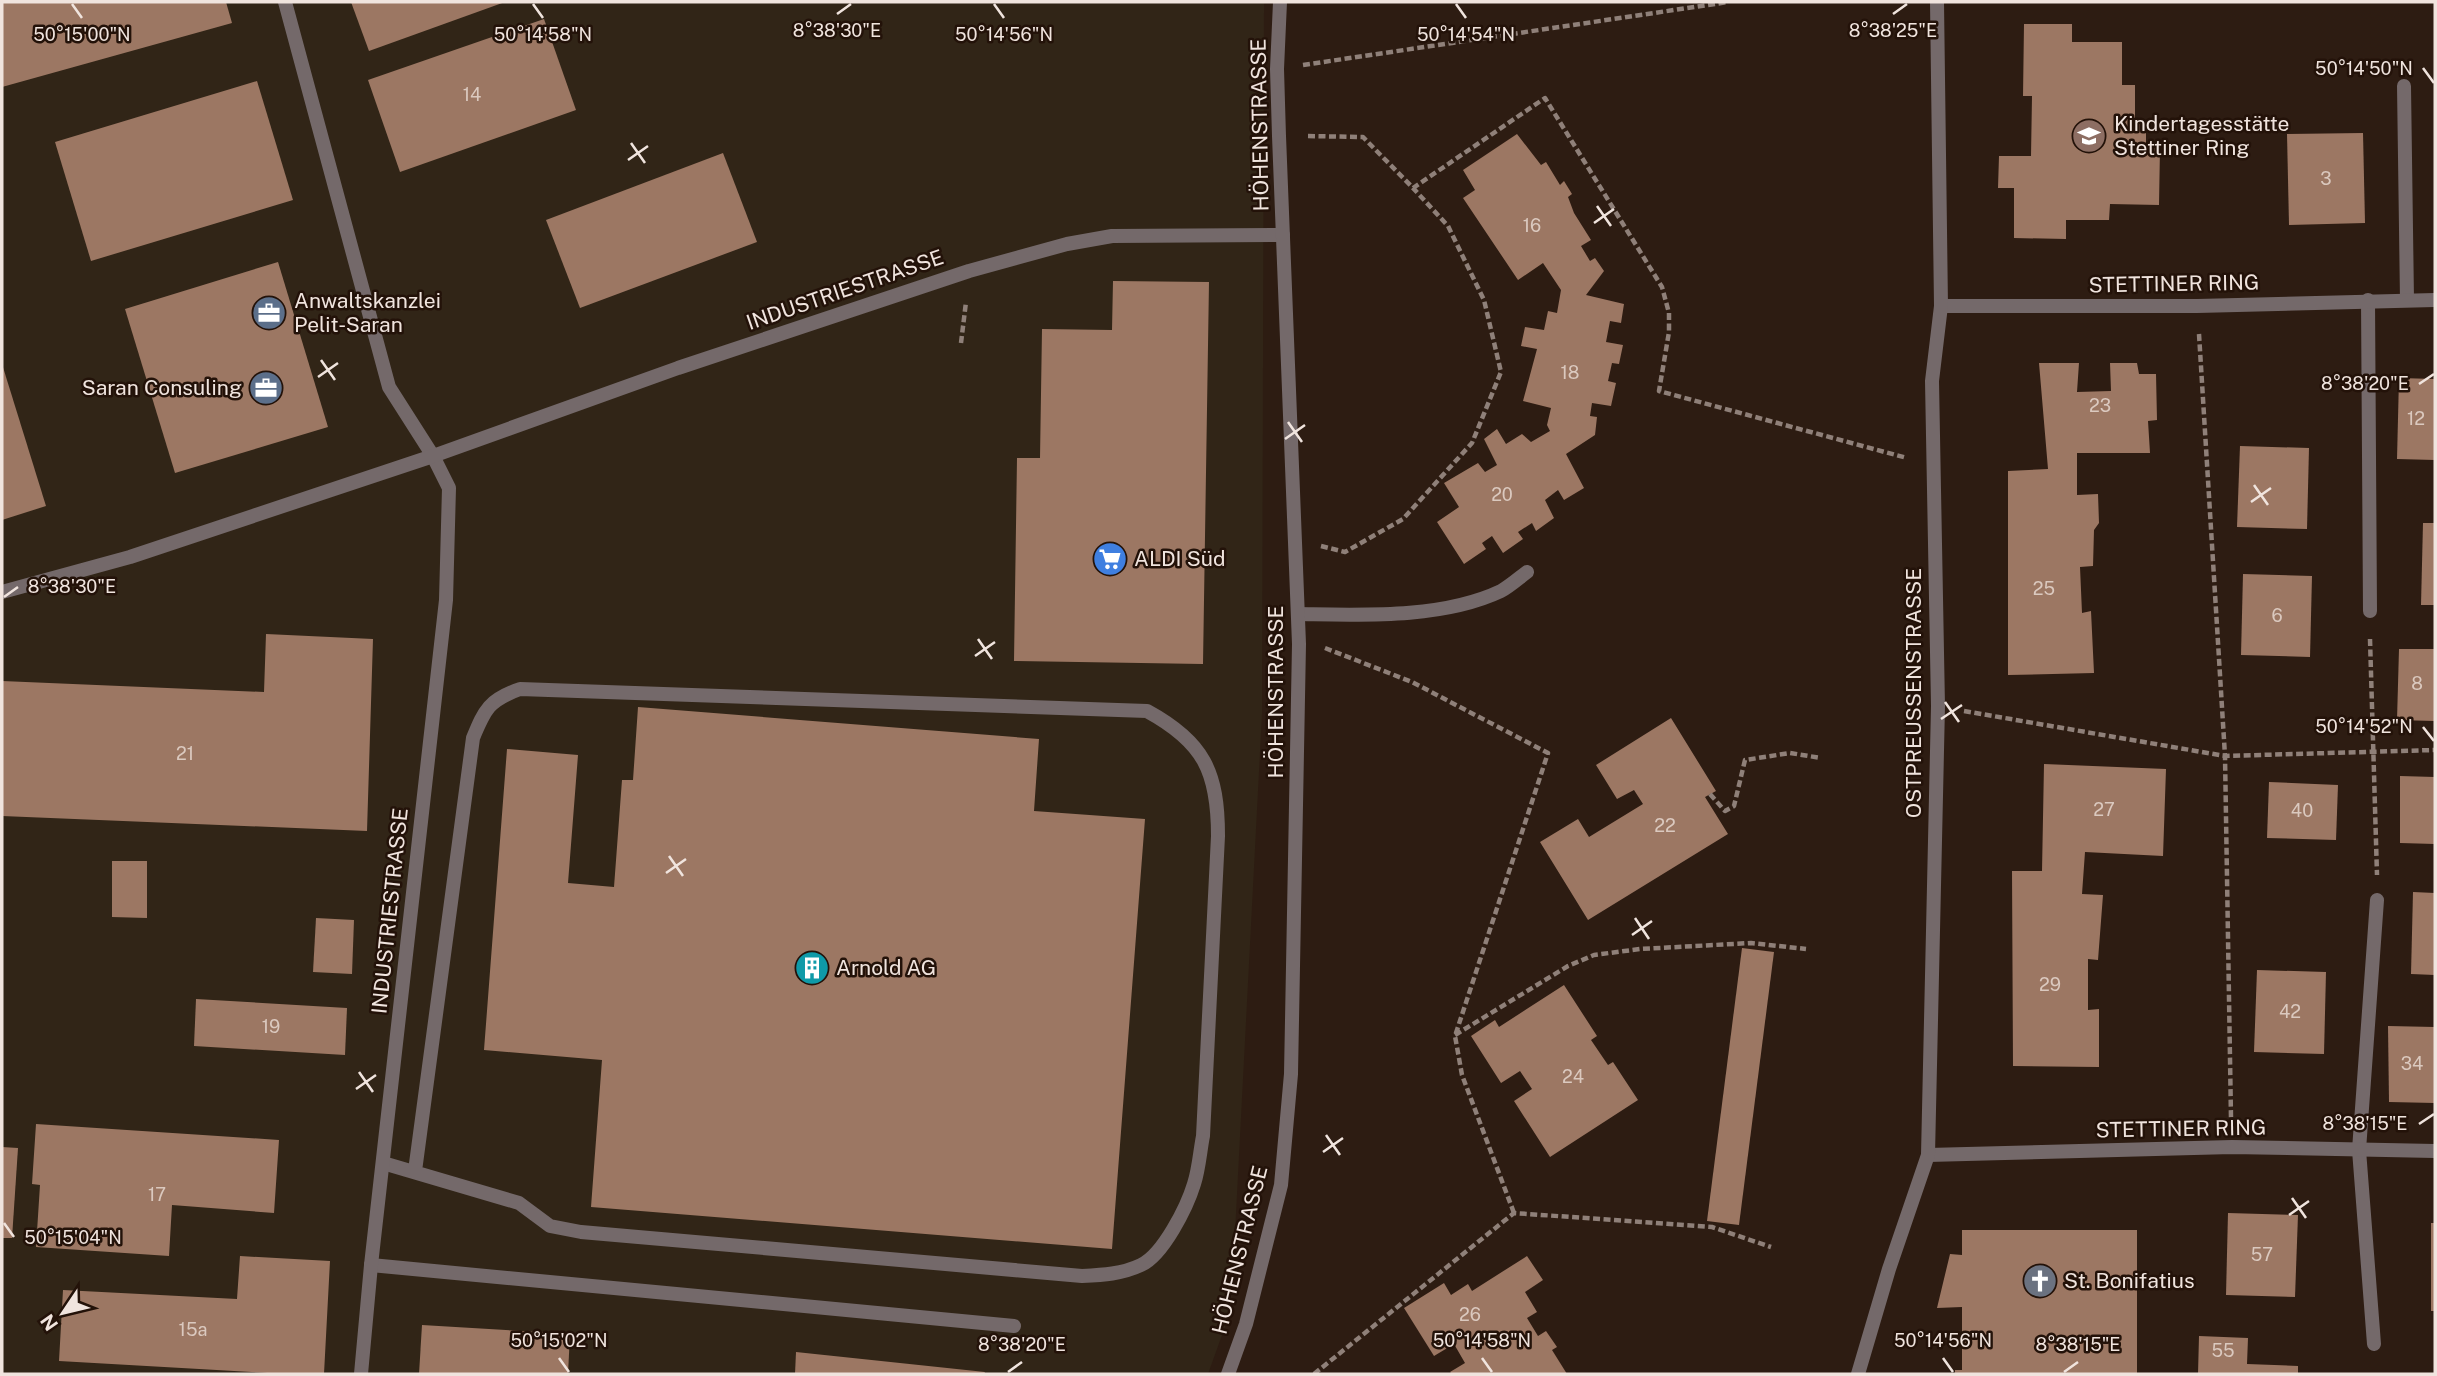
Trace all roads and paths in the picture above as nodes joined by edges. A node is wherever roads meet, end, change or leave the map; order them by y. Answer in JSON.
{"nodes":[{"id":1,"x":285,"y":2,"type":"edge"},
{"id":2,"x":1280,"y":2,"type":"edge"},
{"id":3,"x":1728,"y":2,"type":"edge"},
{"id":4,"x":1937,"y":2,"type":"edge"},
{"id":5,"x":1277,"y":69,"type":"junction"},
{"id":6,"x":2404,"y":86,"type":"dead end"},
{"id":7,"x":1279,"y":136,"type":"junction"},
{"id":8,"x":1413,"y":188,"type":"junction"},
{"id":9,"x":1283,"y":235,"type":"junction"},
{"id":10,"x":969,"y":271,"type":"junction"},
{"id":11,"x":2368,"y":300,"type":"junction"},
{"id":12,"x":2407,"y":300,"type":"junction"},
{"id":13,"x":2435,"y":300,"type":"edge"},
{"id":14,"x":1941,"y":306,"type":"junction"},
{"id":15,"x":2197,"y":306,"type":"junction"},
{"id":16,"x":961,"y":343,"type":"dead end"},
{"id":17,"x":433,"y":456,"type":"junction"},
{"id":18,"x":1932,"y":465,"type":"junction"},
{"id":19,"x":1320,"y":559,"type":"dead end"},
{"id":20,"x":1527,"y":572,"type":"dead end"},
{"id":21,"x":2,"y":592,"type":"edge"},
{"id":22,"x":2370,"y":611,"type":"joint"},
{"id":23,"x":1298,"y":614,"type":"junction"},
{"id":24,"x":1299,"y":644,"type":"junction"},
{"id":25,"x":1938,"y":706,"type":"junction"},
{"id":26,"x":2435,"y":750,"type":"edge"},
{"id":27,"x":2372,"y":751,"type":"junction"},
{"id":28,"x":2225,"y":756,"type":"junction"},
{"id":29,"x":1821,"y":758,"type":"dead end"},
{"id":30,"x":1710,"y":794,"type":"dead end"},
{"id":31,"x":2378,"y":900,"type":"joint"},
{"id":32,"x":1806,"y":949,"type":"dead end"},
{"id":33,"x":1455,"y":1036,"type":"junction"},
{"id":34,"x":2232,"y":1147,"type":"junction"},
{"id":35,"x":2359,"y":1150,"type":"junction"},
{"id":36,"x":2435,"y":1151,"type":"edge"},
{"id":37,"x":1927,"y":1155,"type":"junction"},
{"id":38,"x":383,"y":1163,"type":"junction"},
{"id":39,"x":415,"y":1171,"type":"junction"},
{"id":40,"x":1514,"y":1213,"type":"junction"},
{"id":41,"x":1771,"y":1247,"type":"dead end"},
{"id":42,"x":371,"y":1265,"type":"junction"},
{"id":43,"x":1014,"y":1326,"type":"dead end"},
{"id":44,"x":2374,"y":1344,"type":"dead end"},
{"id":45,"x":361,"y":1374,"type":"edge"},
{"id":46,"x":1228,"y":1374,"type":"edge"},
{"id":47,"x":1314,"y":1374,"type":"edge"},
{"id":48,"x":1858,"y":1374,"type":"edge"}],
"edges":[{"from":1,"to":17,"type":"street","name":"INDUSTRIESTRASSE"},
{"from":2,"to":5,"type":"street","name":"HÖHENSTRASSE"},
{"from":3,"to":5,"type":"path"},
{"from":4,"to":14,"type":"street","name":"OSTPREUSSENSTRASSE"},
{"from":5,"to":7,"type":"street","name":"HÖHENSTRASSE"},
{"from":6,"to":12,"type":"street"},
{"from":7,"to":8,"type":"path"},
{"from":7,"to":9,"type":"street","name":"HÖHENSTRASSE"},
{"from":8,"to":18,"type":"path"},
{"from":8,"to":19,"type":"path"},
{"from":9,"to":10,"type":"street","name":"INDUSTRIESTRASSE"},
{"from":9,"to":23,"type":"street","name":"HÖHENSTRASSE"},
{"from":10,"to":16,"type":"path"},
{"from":10,"to":17,"type":"street","name":"INDUSTRIESTRASSE"},
{"from":11,"to":12,"type":"street","name":"STETTINER RING"},
{"from":11,"to":15,"type":"street","name":"STETTINER RING"},
{"from":11,"to":22,"type":"street"},
{"from":12,"to":13,"type":"street","name":"STETTINER RING"},
{"from":14,"to":15,"type":"street","name":"STETTINER RING"},
{"from":14,"to":18,"type":"street","name":"OSTPREUSSENSTRASSE"},
{"from":15,"to":28,"type":"path"},
{"from":17,"to":21,"type":"street","name":"INDUSTRIESTRASSE"},
{"from":17,"to":38,"type":"street","name":"INDUSTRIESTRASSE"},
{"from":18,"to":25,"type":"street","name":"OSTPREUSSENSTRASSE"},
{"from":20,"to":23,"type":"street"},
{"from":22,"to":27,"type":"path"},
{"from":23,"to":24,"type":"street","name":"HÖHENSTRASSE"},
{"from":24,"to":33,"type":"path"},
{"from":24,"to":46,"type":"street","name":"HÖHENSTRASSE"},
{"from":25,"to":28,"type":"path"},
{"from":25,"to":37,"type":"street","name":"OSTPREUSSENSTRASSE"},
{"from":26,"to":27,"type":"path"},
{"from":27,"to":28,"type":"path"},
{"from":27,"to":31,"type":"path"},
{"from":28,"to":34,"type":"path"},
{"from":29,"to":30,"type":"path"},
{"from":31,"to":35,"type":"street"},
{"from":32,"to":33,"type":"path"},
{"from":33,"to":40,"type":"path"},
{"from":34,"to":35,"type":"street","name":"STETTINER RING"},
{"from":34,"to":37,"type":"street","name":"STETTINER RING"},
{"from":35,"to":36,"type":"street","name":"STETTINER RING"},
{"from":35,"to":44,"type":"street"},
{"from":37,"to":48,"type":"street","name":"OSTPREUSSENSTRASSE"},
{"from":38,"to":39,"type":"street"},
{"from":38,"to":42,"type":"street","name":"INDUSTRIESTRASSE"},
{"from":39,"to":39,"type":"street"},
{"from":40,"to":41,"type":"path"},
{"from":40,"to":47,"type":"path"},
{"from":42,"to":43,"type":"street"},
{"from":42,"to":45,"type":"street","name":"INDUSTRIESTRASSE"}]}
